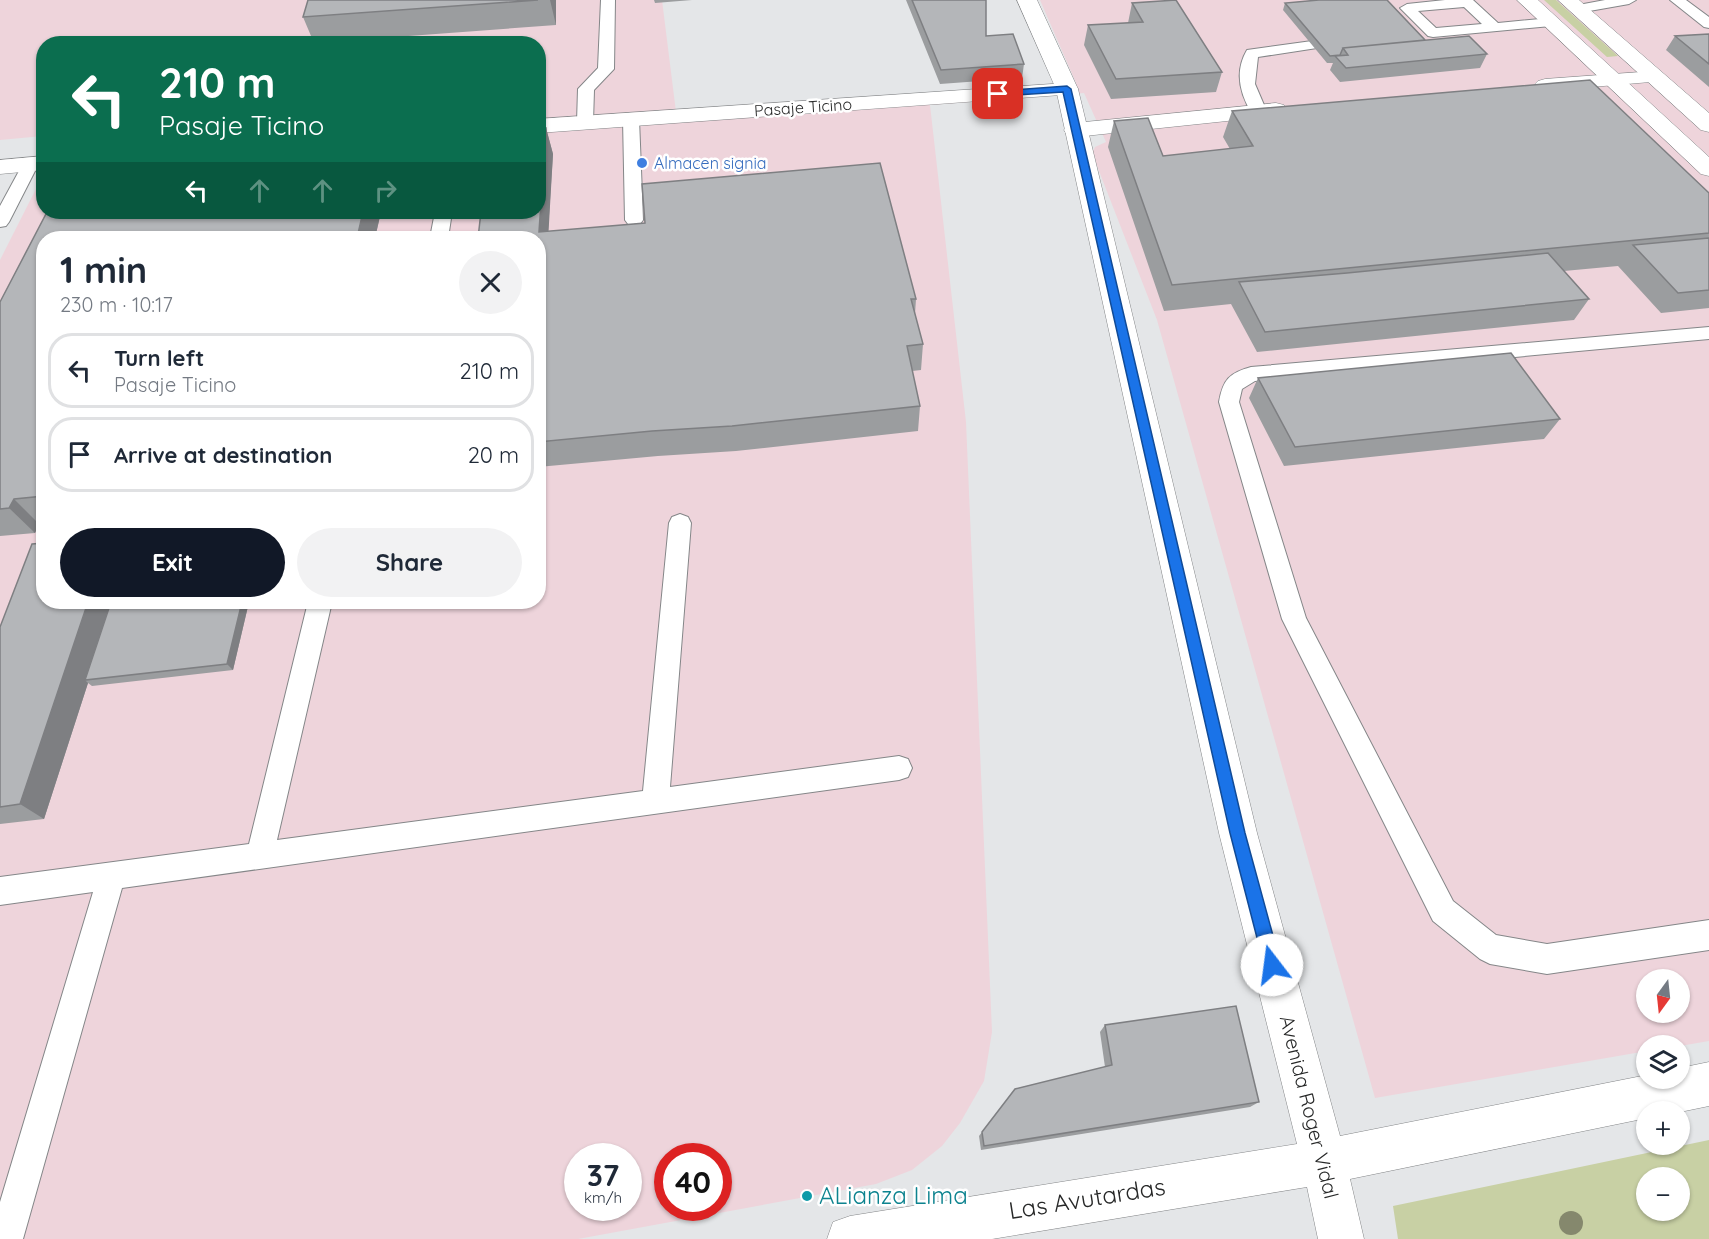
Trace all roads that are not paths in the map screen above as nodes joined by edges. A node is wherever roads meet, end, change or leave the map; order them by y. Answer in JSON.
{"nodes":[{"id":1,"x":608,"y":0,"type":"edge"},
{"id":2,"x":1027,"y":0,"type":"edge"},
{"id":3,"x":1527,"y":0,"type":"edge"},
{"id":4,"x":1629,"y":0,"type":"edge"},
{"id":5,"x":1677,"y":0,"type":"edge"},
{"id":6,"x":1573,"y":4,"type":"edge"},
{"id":7,"x":1551,"y":22,"type":"junction"},
{"id":8,"x":1709,"y":24,"type":"edge"},
{"id":9,"x":1494,"y":27,"type":"junction"},
{"id":10,"x":1433,"y":33,"type":"junction"},
{"id":11,"x":1411,"y":35,"type":"edge"},
{"id":12,"x":1312,"y":45,"type":"edge"},
{"id":13,"x":1655,"y":77,"type":"junction"},
{"id":14,"x":1613,"y":79,"type":"junction"},
{"id":15,"x":1530,"y":87,"type":"edge"},
{"id":16,"x":1067,"y":89,"type":"junction"},
{"id":17,"x":1295,"y":109,"type":"edge"},
{"id":18,"x":1260,"y":112,"type":"junction"},
{"id":19,"x":631,"y":119,"type":"junction"},
{"id":20,"x":585,"y":122,"type":"junction"},
{"id":21,"x":546,"y":125,"type":"edge"},
{"id":22,"x":1709,"y":125,"type":"edge"},
{"id":23,"x":1075,"y":129,"type":"junction"},
{"id":24,"x":34,"y":164,"type":"edge"},
{"id":25,"x":0,"y":166,"type":"edge"},
{"id":26,"x":1709,"y":169,"type":"edge"},
{"id":27,"x":634,"y":220,"type":"dead end"},
{"id":28,"x":0,"y":222,"type":"edge"},
{"id":29,"x":1709,"y":333,"type":"edge"},
{"id":30,"x":680,"y":523,"type":"dead end"},
{"id":31,"x":318,"y":609,"type":"edge"},
{"id":32,"x":899,"y":768,"type":"dead end"},
{"id":33,"x":655,"y":801,"type":"junction"},
{"id":34,"x":260,"y":855,"type":"junction"},
{"id":35,"x":112,"y":875,"type":"junction"},
{"id":36,"x":0,"y":891,"type":"edge"},
{"id":37,"x":1709,"y":935,"type":"edge"},
{"id":38,"x":1709,"y":1084,"type":"edge"},
{"id":39,"x":1324,"y":1162,"type":"junction"},
{"id":40,"x":6,"y":1239,"type":"edge"},
{"id":41,"x":850,"y":1239,"type":"edge"},
{"id":42,"x":1341,"y":1239,"type":"edge"}],
"edges":[{"from":1,"to":20,"type":"lane"},
{"from":2,"to":16,"type":"street","name":"Avenida Roger Vidal"},
{"from":3,"to":7,"type":"street"},
{"from":4,"to":6,"type":"lane"},
{"from":5,"to":8,"type":"lane"},
{"from":6,"to":13,"type":"street"},
{"from":7,"to":9,"type":"lane"},
{"from":7,"to":14,"type":"street"},
{"from":9,"to":10,"type":"lane"},
{"from":9,"to":10,"type":"lane"},
{"from":10,"to":11,"type":"lane"},
{"from":12,"to":18,"type":"lane"},
{"from":13,"to":14,"type":"street"},
{"from":13,"to":22,"type":"street"},
{"from":14,"to":15,"type":"street"},
{"from":14,"to":26,"type":"street"},
{"from":16,"to":19,"type":"street","name":"Pasaje Ticino"},
{"from":16,"to":23,"type":"street","name":"Avenida Roger Vidal"},
{"from":17,"to":18,"type":"street"},
{"from":18,"to":23,"type":"street"},
{"from":19,"to":20,"type":"street","name":"Pasaje Ticino"},
{"from":19,"to":27,"type":"lane"},
{"from":20,"to":21,"type":"street","name":"Pasaje Ticino"},
{"from":23,"to":39,"type":"street","name":"Avenida Roger Vidal"},
{"from":24,"to":25,"type":"street"},
{"from":24,"to":28,"type":"lane"},
{"from":29,"to":37,"type":"lane"},
{"from":30,"to":33,"type":"lane"},
{"from":31,"to":34,"type":"lane"},
{"from":32,"to":33,"type":"lane"},
{"from":33,"to":34,"type":"lane"},
{"from":34,"to":35,"type":"lane"},
{"from":35,"to":36,"type":"lane"},
{"from":35,"to":40,"type":"lane"},
{"from":38,"to":39,"type":"street","name":"Las Avutardas"},
{"from":39,"to":41,"type":"street","name":"Las Avutardas"},
{"from":39,"to":42,"type":"street","name":"Avenida Roger Vidal"}]}
